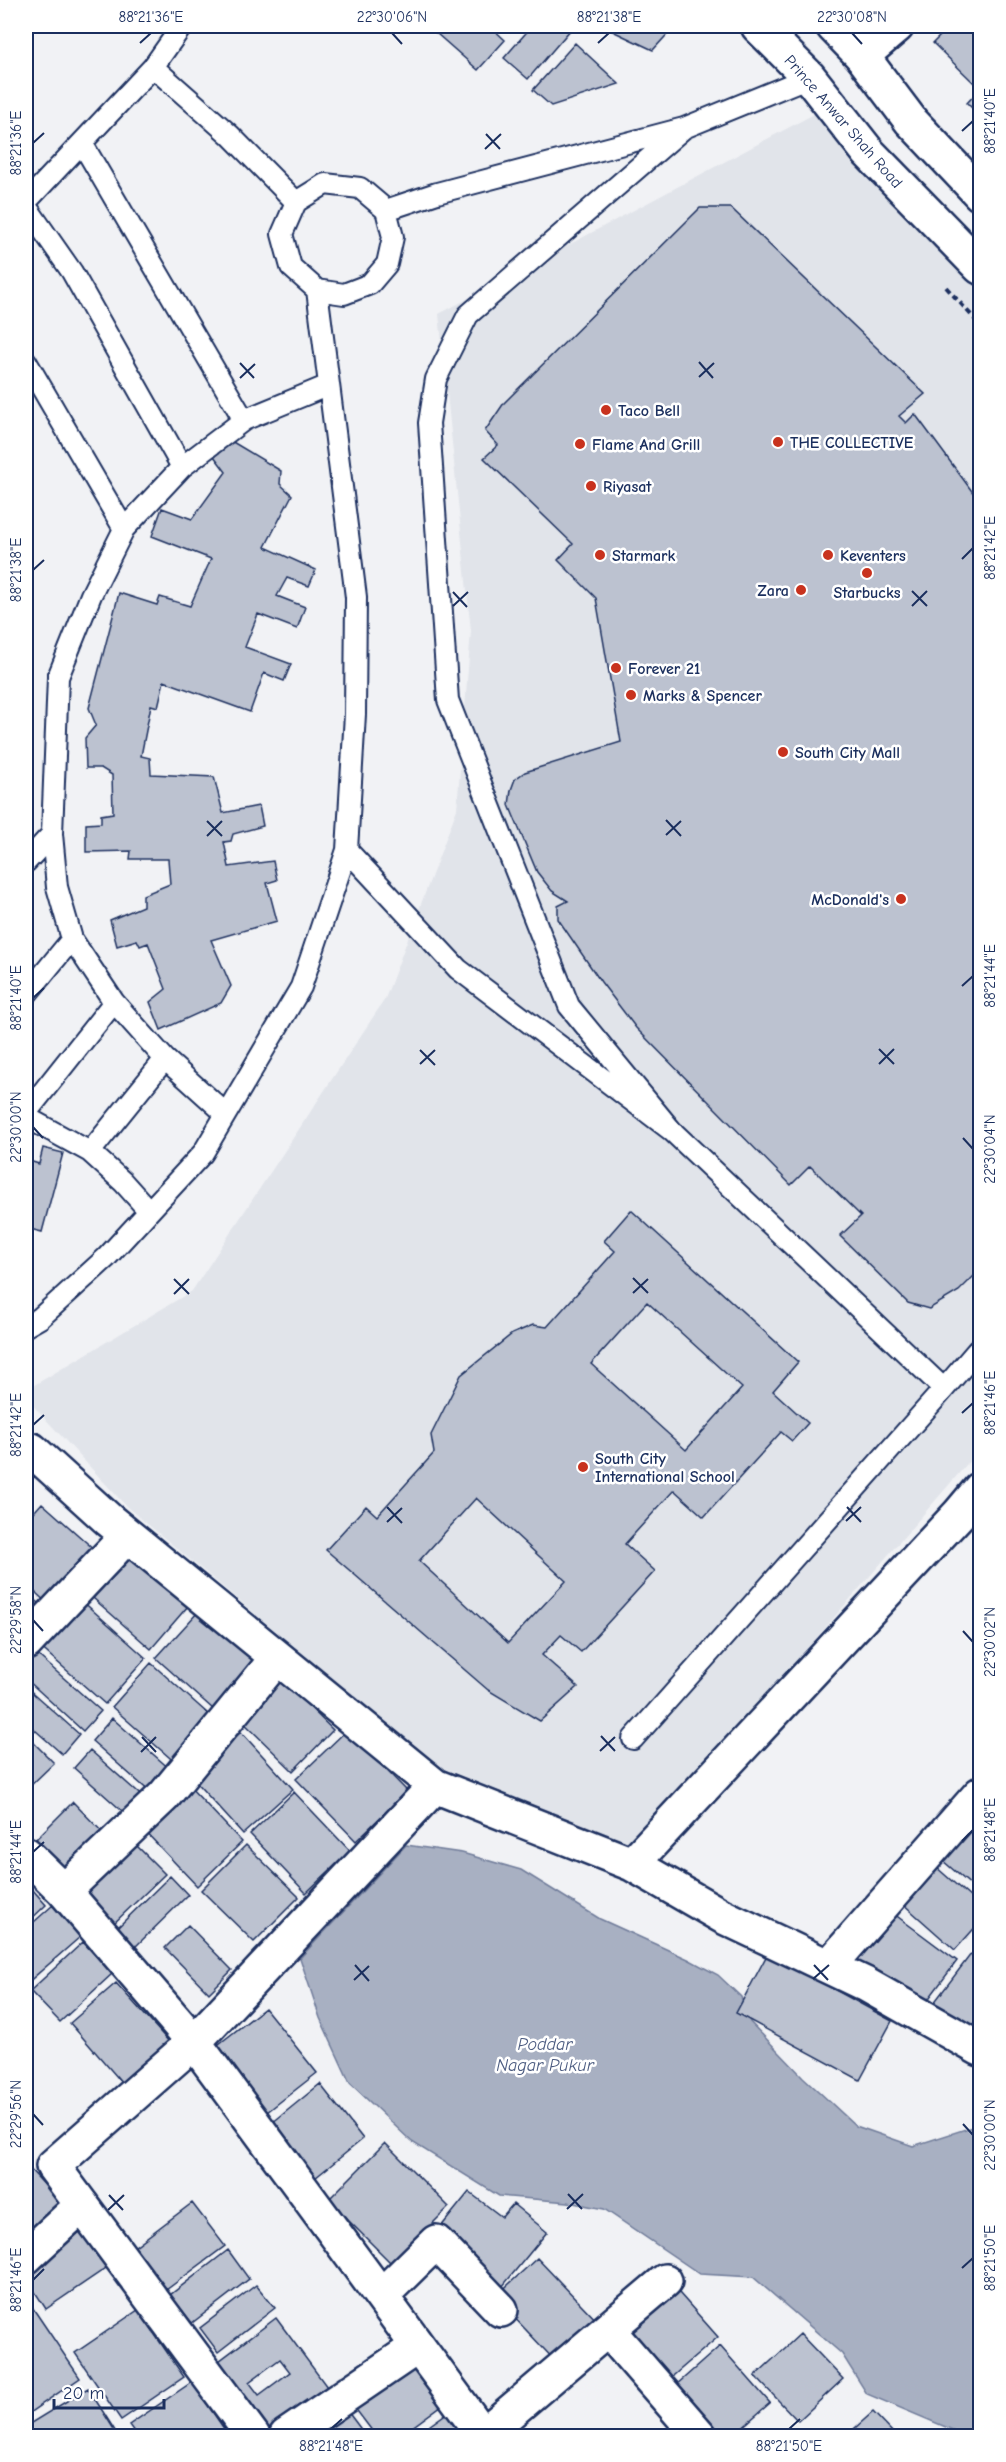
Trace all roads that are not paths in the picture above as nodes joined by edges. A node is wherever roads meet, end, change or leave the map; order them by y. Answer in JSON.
{"nodes":[{"id":1,"x":182,"y":26,"type":"edge"},
{"id":2,"x":758,"y":26,"type":"edge"},
{"id":3,"x":832,"y":26,"type":"edge"},
{"id":4,"x":897,"y":26,"type":"edge"},
{"id":5,"x":862,"y":56,"type":"junction"},
{"id":6,"x":153,"y":67,"type":"junction"},
{"id":7,"x":809,"y":76,"type":"junction"},
{"id":8,"x":684,"y":128,"type":"junction"},
{"id":9,"x":81,"y":142,"type":"junction"},
{"id":10,"x":981,"y":194,"type":"edge"},
{"id":11,"x":296,"y":202,"type":"junction"},
{"id":12,"x":26,"y":204,"type":"edge"},
{"id":13,"x":386,"y":210,"type":"junction"},
{"id":14,"x":981,"y":267,"type":"edge"},
{"id":15,"x":317,"y":290,"type":"junction"},
{"id":16,"x":26,"y":361,"type":"edge"},
{"id":17,"x":329,"y":385,"type":"junction"},
{"id":18,"x":244,"y":420,"type":"junction"},
{"id":19,"x":182,"y":468,"type":"junction"},
{"id":20,"x":124,"y":529,"type":"junction"},
{"id":21,"x":52,"y":834,"type":"junction"},
{"id":22,"x":347,"y":850,"type":"junction"},
{"id":23,"x":26,"y":862,"type":"edge"},
{"id":24,"x":72,"y":939,"type":"junction"},
{"id":25,"x":26,"y":995,"type":"edge"},
{"id":26,"x":114,"y":1002,"type":"junction"},
{"id":27,"x":165,"y":1059,"type":"junction"},
{"id":28,"x":226,"y":1114,"type":"junction"},
{"id":29,"x":26,"y":1115,"type":"edge"},
{"id":30,"x":672,"y":1131,"type":"junction"},
{"id":31,"x":90,"y":1152,"type":"junction"},
{"id":32,"x":149,"y":1211,"type":"junction"},
{"id":33,"x":30,"y":1319,"type":"edge"},
{"id":34,"x":981,"y":1347,"type":"edge"},
{"id":35,"x":944,"y":1389,"type":"junction"},
{"id":36,"x":32,"y":1450,"type":"dead end"},
{"id":37,"x":981,"y":1489,"type":"edge"},
{"id":38,"x":128,"y":1536,"type":"junction"},
{"id":39,"x":26,"y":1643,"type":"edge"},
{"id":40,"x":277,"y":1658,"type":"junction"},
{"id":41,"x":633,"y":1739,"type":"dead end"},
{"id":42,"x":435,"y":1786,"type":"junction"},
{"id":43,"x":981,"y":1794,"type":"edge"},
{"id":44,"x":26,"y":1854,"type":"edge"},
{"id":45,"x":632,"y":1864,"type":"junction"},
{"id":46,"x":64,"y":1892,"type":"junction"},
{"id":47,"x":829,"y":1966,"type":"junction"},
{"id":48,"x":194,"y":2042,"type":"junction"},
{"id":49,"x":981,"y":2049,"type":"edge"},
{"id":50,"x":82,"y":2205,"type":"junction"},
{"id":51,"x":26,"y":2257,"type":"edge"},
{"id":52,"x":665,"y":2281,"type":"dead end"},
{"id":53,"x":381,"y":2296,"type":"junction"},
{"id":54,"x":501,"y":2310,"type":"dead end"},
{"id":55,"x":608,"y":2330,"type":"junction"},
{"id":56,"x":417,"y":2347,"type":"junction"},
{"id":57,"x":253,"y":2436,"type":"edge"},
{"id":58,"x":286,"y":2436,"type":"edge"},
{"id":59,"x":483,"y":2436,"type":"edge"},
{"id":60,"x":700,"y":2436,"type":"edge"}],
"edges":[{"from":1,"to":6,"type":"lane"},
{"from":2,"to":7,"type":"street","name":"Prince Anwar Shah Road"},
{"from":3,"to":5,"type":"street"},
{"from":4,"to":5,"type":"street"},
{"from":5,"to":10,"type":"street"},
{"from":6,"to":9,"type":"lane"},
{"from":6,"to":11,"type":"lane"},
{"from":7,"to":8,"type":"lane"},
{"from":7,"to":14,"type":"street","name":"Prince Anwar Shah Road"},
{"from":8,"to":13,"type":"lane"},
{"from":8,"to":30,"type":"lane"},
{"from":9,"to":12,"type":"lane"},
{"from":9,"to":18,"type":"lane"},
{"from":11,"to":13,"type":"lane"},
{"from":11,"to":15,"type":"lane"},
{"from":12,"to":19,"type":"lane"},
{"from":13,"to":15,"type":"lane"},
{"from":15,"to":17,"type":"lane"},
{"from":16,"to":20,"type":"lane"},
{"from":17,"to":18,"type":"lane"},
{"from":17,"to":22,"type":"lane"},
{"from":18,"to":19,"type":"lane"},
{"from":19,"to":20,"type":"lane"},
{"from":20,"to":21,"type":"lane"},
{"from":21,"to":23,"type":"lane"},
{"from":21,"to":24,"type":"lane"},
{"from":22,"to":28,"type":"lane"},
{"from":22,"to":30,"type":"lane"},
{"from":24,"to":25,"type":"lane"},
{"from":24,"to":26,"type":"lane"},
{"from":26,"to":27,"type":"lane"},
{"from":26,"to":29,"type":"lane"},
{"from":27,"to":28,"type":"lane"},
{"from":27,"to":31,"type":"lane"},
{"from":28,"to":32,"type":"lane"},
{"from":29,"to":31,"type":"lane"},
{"from":30,"to":35,"type":"lane"},
{"from":31,"to":32,"type":"lane"},
{"from":32,"to":33,"type":"lane"},
{"from":34,"to":35,"type":"lane"},
{"from":35,"to":41,"type":"lane"},
{"from":36,"to":38,"type":"street"},
{"from":37,"to":45,"type":"street"},
{"from":38,"to":39,"type":"street"},
{"from":38,"to":40,"type":"street"},
{"from":40,"to":42,"type":"street"},
{"from":40,"to":46,"type":"street"},
{"from":42,"to":45,"type":"street"},
{"from":42,"to":48,"type":"street"},
{"from":43,"to":47,"type":"street"},
{"from":44,"to":46,"type":"street"},
{"from":45,"to":47,"type":"street"},
{"from":46,"to":48,"type":"street"},
{"from":47,"to":49,"type":"street"},
{"from":48,"to":50,"type":"street"},
{"from":48,"to":53,"type":"street"},
{"from":50,"to":51,"type":"street"},
{"from":50,"to":57,"type":"street"},
{"from":52,"to":55,"type":"street"},
{"from":53,"to":54,"type":"street"},
{"from":53,"to":56,"type":"street"},
{"from":55,"to":59,"type":"street"},
{"from":55,"to":60,"type":"street"},
{"from":56,"to":58,"type":"street"},
{"from":56,"to":59,"type":"street"}]}
